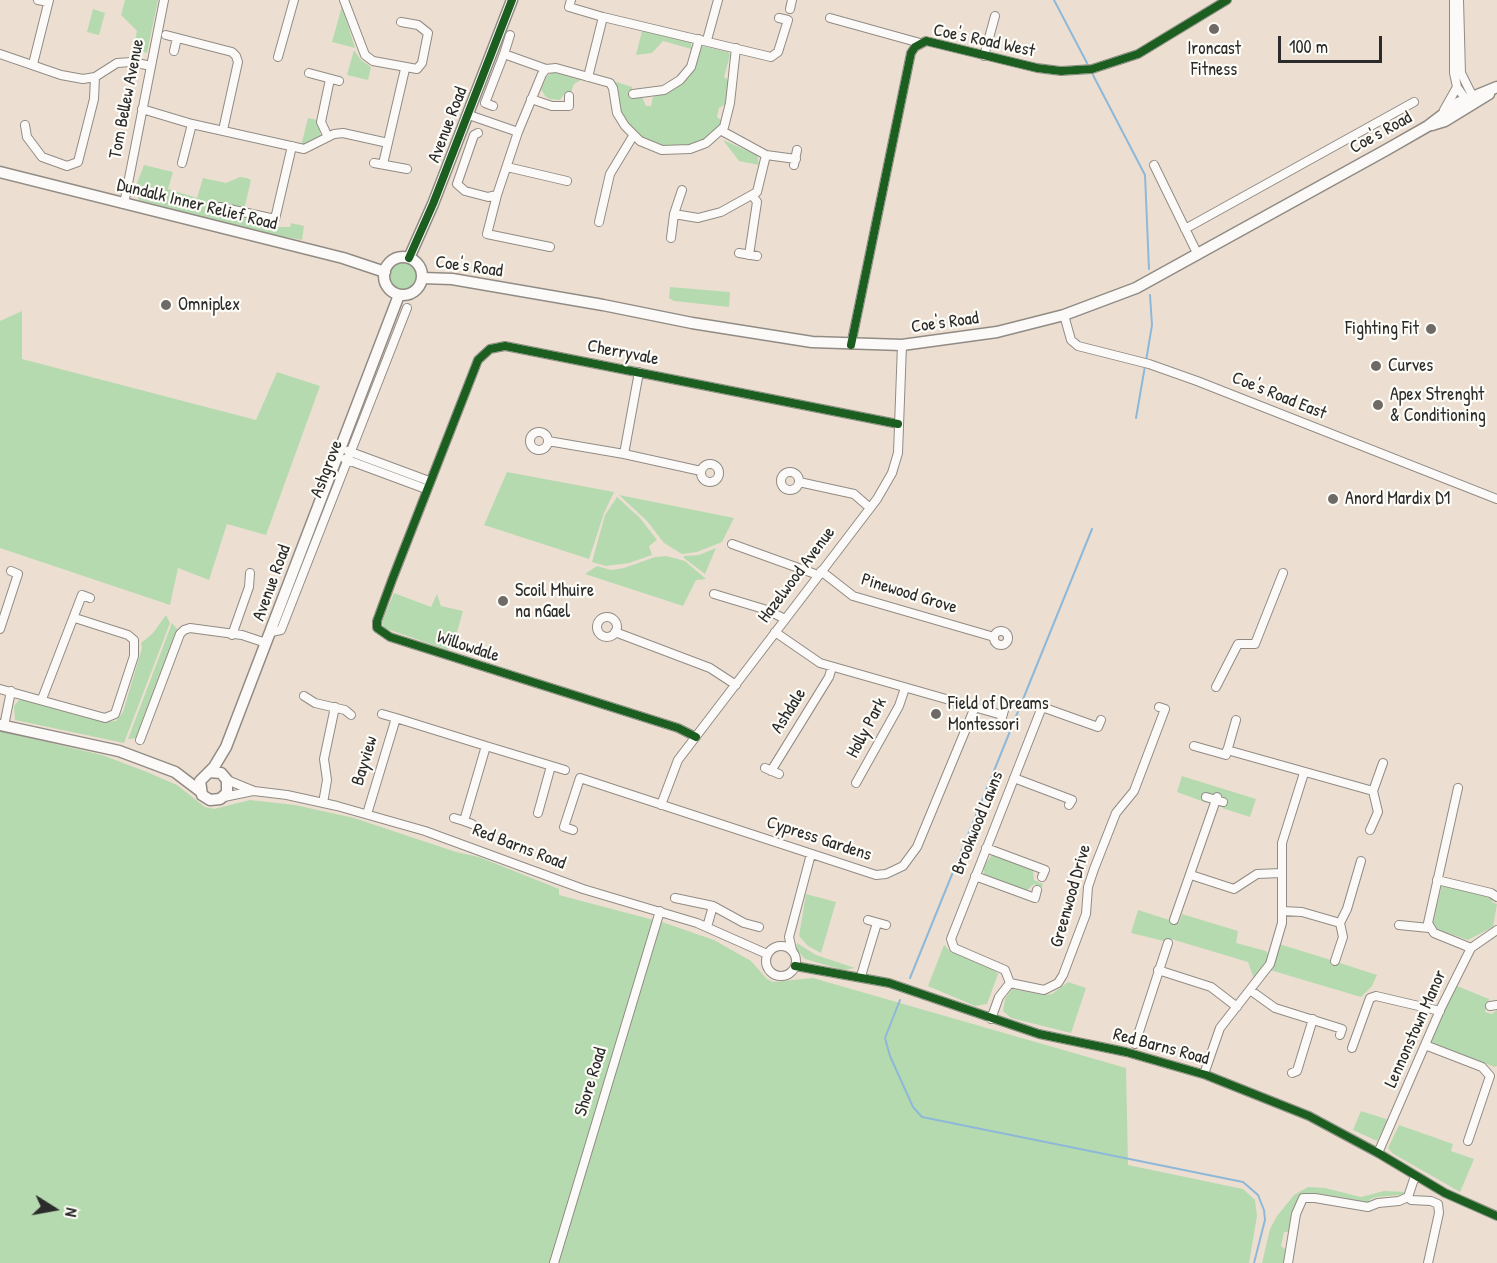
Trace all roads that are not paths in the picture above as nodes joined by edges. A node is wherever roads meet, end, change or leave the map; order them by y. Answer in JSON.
{"nodes":[{"id":1,"x":164,"y":0,"type":"edge"},
{"id":2,"x":294,"y":0,"type":"edge"},
{"id":3,"x":344,"y":0,"type":"edge"},
{"id":4,"x":512,"y":0,"type":"edge"},
{"id":5,"x":571,"y":0,"type":"edge"},
{"id":6,"x":718,"y":0,"type":"edge"},
{"id":7,"x":1227,"y":0,"type":"edge"},
{"id":8,"x":1454,"y":0,"type":"edge"},
{"id":9,"x":1459,"y":0,"type":"edge"},
{"id":10,"x":45,"y":1,"type":"edge"},
{"id":11,"x":995,"y":16,"type":"dead end"},
{"id":12,"x":603,"y":17,"type":"junction"},
{"id":13,"x":779,"y":18,"type":"dead end"},
{"id":14,"x":830,"y":18,"type":"dead end"},
{"id":15,"x":401,"y":22,"type":"dead end"},
{"id":16,"x":166,"y":35,"type":"dead end"},
{"id":17,"x":510,"y":35,"type":"dead end"},
{"id":18,"x":177,"y":38,"type":"junction"},
{"id":19,"x":703,"y":40,"type":"junction"},
{"id":20,"x":920,"y":43,"type":"junction"},
{"id":21,"x":736,"y":48,"type":"junction"},
{"id":22,"x":174,"y":51,"type":"dead end"},
{"id":23,"x":0,"y":54,"type":"edge"},
{"id":24,"x":504,"y":54,"type":"junction"},
{"id":25,"x":984,"y":56,"type":"junction"},
{"id":26,"x":278,"y":57,"type":"dead end"},
{"id":27,"x":33,"y":64,"type":"junction"},
{"id":28,"x":151,"y":66,"type":"junction"},
{"id":29,"x":405,"y":69,"type":"junction"},
{"id":30,"x":546,"y":69,"type":"junction"},
{"id":31,"x":309,"y":73,"type":"dead end"},
{"id":32,"x":94,"y":77,"type":"junction"},
{"id":33,"x":588,"y":77,"type":"junction"},
{"id":34,"x":1456,"y":87,"type":"junction"},
{"id":35,"x":1497,"y":87,"type":"edge"},
{"id":36,"x":633,"y":94,"type":"dead end"},
{"id":37,"x":569,"y":96,"type":"dead end"},
{"id":38,"x":531,"y":99,"type":"junction"},
{"id":39,"x":1471,"y":101,"type":"junction"},
{"id":40,"x":1414,"y":102,"type":"dead end"},
{"id":41,"x":493,"y":106,"type":"dead end"},
{"id":42,"x":142,"y":110,"type":"junction"},
{"id":43,"x":1442,"y":113,"type":"junction"},
{"id":44,"x":468,"y":115,"type":"junction"},
{"id":45,"x":192,"y":124,"type":"junction"},
{"id":46,"x":25,"y":125,"type":"dead end"},
{"id":47,"x":1428,"y":126,"type":"junction"},
{"id":48,"x":223,"y":130,"type":"junction"},
{"id":49,"x":722,"y":131,"type":"junction"},
{"id":50,"x":518,"y":132,"type":"junction"},
{"id":51,"x":478,"y":133,"type":"dead end"},
{"id":52,"x":633,"y":136,"type":"junction"},
{"id":53,"x":328,"y":137,"type":"junction"},
{"id":54,"x":388,"y":143,"type":"junction"},
{"id":55,"x":292,"y":146,"type":"junction"},
{"id":56,"x":766,"y":155,"type":"junction"},
{"id":57,"x":796,"y":158,"type":"dead end"},
{"id":58,"x":182,"y":163,"type":"dead end"},
{"id":59,"x":1154,"y":165,"type":"dead end"},
{"id":60,"x":507,"y":167,"type":"junction"},
{"id":61,"x":407,"y":169,"type":"dead end"},
{"id":62,"x":0,"y":172,"type":"edge"},
{"id":63,"x":567,"y":181,"type":"dead end"},
{"id":64,"x":682,"y":190,"type":"dead end"},
{"id":65,"x":497,"y":195,"type":"junction"},
{"id":66,"x":753,"y":196,"type":"junction"},
{"id":67,"x":124,"y":204,"type":"junction"},
{"id":68,"x":220,"y":207,"type":"dead end"},
{"id":69,"x":674,"y":214,"type":"junction"},
{"id":70,"x":599,"y":222,"type":"dead end"},
{"id":71,"x":1185,"y":229,"type":"junction"},
{"id":72,"x":671,"y":238,"type":"dead end"},
{"id":73,"x":550,"y":248,"type":"dead end"},
{"id":74,"x":739,"y":253,"type":"dead end"},
{"id":75,"x":1198,"y":255,"type":"junction"},
{"id":76,"x":409,"y":258,"type":"junction"},
{"id":77,"x":385,"y":272,"type":"junction"},
{"id":78,"x":422,"y":278,"type":"junction"},
{"id":79,"x":399,"y":295,"type":"junction"},
{"id":80,"x":407,"y":308,"type":"dead end"},
{"id":81,"x":1064,"y":315,"type":"junction"},
{"id":82,"x":851,"y":345,"type":"junction"},
{"id":83,"x":902,"y":345,"type":"junction"},
{"id":84,"x":639,"y":372,"type":"junction"},
{"id":85,"x":898,"y":424,"type":"junction"},
{"id":86,"x":548,"y":441,"type":"dead end"},
{"id":87,"x":338,"y":452,"type":"junction"},
{"id":88,"x":624,"y":454,"type":"junction"},
{"id":89,"x":350,"y":456,"type":"junction"},
{"id":90,"x":701,"y":471,"type":"dead end"},
{"id":91,"x":799,"y":483,"type":"dead end"},
{"id":92,"x":428,"y":485,"type":"junction"},
{"id":93,"x":1497,"y":499,"type":"edge"},
{"id":94,"x":870,"y":508,"type":"junction"},
{"id":95,"x":732,"y":544,"type":"dead end"},
{"id":96,"x":11,"y":571,"type":"dead end"},
{"id":97,"x":250,"y":573,"type":"dead end"},
{"id":98,"x":820,"y":573,"type":"junction"},
{"id":99,"x":1283,"y":573,"type":"dead end"},
{"id":100,"x":0,"y":594,"type":"edge"},
{"id":101,"x":714,"y":594,"type":"dead end"},
{"id":102,"x":11,"y":597,"type":"junction"},
{"id":103,"x":90,"y":598,"type":"dead end"},
{"id":104,"x":75,"y":618,"type":"junction"},
{"id":105,"x":785,"y":619,"type":"junction"},
{"id":106,"x":0,"y":629,"type":"edge"},
{"id":107,"x":271,"y":632,"type":"junction"},
{"id":108,"x":615,"y":632,"type":"dead end"},
{"id":109,"x":775,"y":632,"type":"junction"},
{"id":110,"x":232,"y":635,"type":"junction"},
{"id":111,"x":994,"y":637,"type":"dead end"},
{"id":112,"x":266,"y":643,"type":"junction"},
{"id":113,"x":832,"y":667,"type":"junction"},
{"id":114,"x":736,"y":685,"type":"junction"},
{"id":115,"x":1216,"y":687,"type":"dead end"},
{"id":116,"x":905,"y":688,"type":"junction"},
{"id":117,"x":0,"y":689,"type":"edge"},
{"id":118,"x":11,"y":691,"type":"junction"},
{"id":119,"x":304,"y":696,"type":"dead end"},
{"id":120,"x":42,"y":699,"type":"junction"},
{"id":121,"x":335,"y":707,"type":"junction"},
{"id":122,"x":975,"y":707,"type":"junction"},
{"id":123,"x":1159,"y":707,"type":"dead end"},
{"id":124,"x":382,"y":714,"type":"dead end"},
{"id":125,"x":1003,"y":714,"type":"dead end"},
{"id":126,"x":351,"y":715,"type":"dead end"},
{"id":127,"x":396,"y":718,"type":"junction"},
{"id":128,"x":1101,"y":720,"type":"dead end"},
{"id":129,"x":1236,"y":720,"type":"dead end"},
{"id":130,"x":2,"y":725,"type":"edge"},
{"id":131,"x":696,"y":737,"type":"junction"},
{"id":132,"x":140,"y":740,"type":"dead end"},
{"id":133,"x":1194,"y":746,"type":"dead end"},
{"id":134,"x":226,"y":747,"type":"junction"},
{"id":135,"x":486,"y":747,"type":"junction"},
{"id":136,"x":1227,"y":750,"type":"junction"},
{"id":137,"x":1383,"y":763,"type":"dead end"},
{"id":138,"x":551,"y":766,"type":"junction"},
{"id":139,"x":565,"y":770,"type":"dead end"},
{"id":140,"x":772,"y":771,"type":"dead end"},
{"id":141,"x":175,"y":772,"type":"junction"},
{"id":142,"x":1304,"y":772,"type":"junction"},
{"id":143,"x":206,"y":774,"type":"junction"},
{"id":144,"x":225,"y":777,"type":"junction"},
{"id":145,"x":1014,"y":778,"type":"junction"},
{"id":146,"x":856,"y":783,"type":"dead end"},
{"id":147,"x":1458,"y":788,"type":"dead end"},
{"id":148,"x":200,"y":791,"type":"junction"},
{"id":149,"x":254,"y":791,"type":"junction"},
{"id":150,"x":1373,"y":791,"type":"junction"},
{"id":151,"x":224,"y":797,"type":"junction"},
{"id":152,"x":1215,"y":799,"type":"dead end"},
{"id":153,"x":323,"y":802,"type":"junction"},
{"id":154,"x":661,"y":805,"type":"junction"},
{"id":155,"x":1069,"y":805,"type":"dead end"},
{"id":156,"x":538,"y":813,"type":"dead end"},
{"id":157,"x":367,"y":814,"type":"junction"},
{"id":158,"x":463,"y":821,"type":"dead end"},
{"id":159,"x":573,"y":830,"type":"dead end"},
{"id":160,"x":1370,"y":830,"type":"dead end"},
{"id":161,"x":986,"y":848,"type":"junction"},
{"id":162,"x":811,"y":854,"type":"junction"},
{"id":163,"x":1361,"y":861,"type":"dead end"},
{"id":164,"x":1281,"y":873,"type":"junction"},
{"id":165,"x":1191,"y":875,"type":"junction"},
{"id":166,"x":975,"y":876,"type":"junction"},
{"id":167,"x":1042,"y":877,"type":"dead end"},
{"id":168,"x":1437,"y":879,"type":"junction"},
{"id":169,"x":1037,"y":891,"type":"dead end"},
{"id":170,"x":1497,"y":897,"type":"edge"},
{"id":171,"x":675,"y":898,"type":"dead end"},
{"id":172,"x":713,"y":906,"type":"junction"},
{"id":173,"x":660,"y":911,"type":"junction"},
{"id":174,"x":1282,"y":911,"type":"junction"},
{"id":175,"x":763,"y":918,"type":"dead end"},
{"id":176,"x":1174,"y":920,"type":"dead end"},
{"id":177,"x":1340,"y":923,"type":"junction"},
{"id":178,"x":1399,"y":925,"type":"dead end"},
{"id":179,"x":886,"y":926,"type":"dead end"},
{"id":180,"x":707,"y":927,"type":"junction"},
{"id":181,"x":1429,"y":928,"type":"junction"},
{"id":182,"x":1497,"y":930,"type":"edge"},
{"id":183,"x":789,"y":937,"type":"junction"},
{"id":184,"x":1168,"y":943,"type":"dead end"},
{"id":185,"x":779,"y":945,"type":"junction"},
{"id":186,"x":1471,"y":948,"type":"junction"},
{"id":187,"x":792,"y":950,"type":"junction"},
{"id":188,"x":767,"y":954,"type":"junction"},
{"id":189,"x":1335,"y":961,"type":"dead end"},
{"id":190,"x":795,"y":966,"type":"junction"},
{"id":191,"x":1158,"y":970,"type":"junction"},
{"id":192,"x":861,"y":976,"type":"junction"},
{"id":193,"x":1010,"y":983,"type":"junction"},
{"id":194,"x":1250,"y":990,"type":"junction"},
{"id":195,"x":1237,"y":1007,"type":"junction"},
{"id":196,"x":1440,"y":1011,"type":"junction"},
{"id":197,"x":991,"y":1019,"type":"junction"},
{"id":198,"x":1312,"y":1019,"type":"junction"},
{"id":199,"x":1340,"y":1035,"type":"dead end"},
{"id":200,"x":1135,"y":1044,"type":"dead end"},
{"id":201,"x":1425,"y":1045,"type":"junction"},
{"id":202,"x":1353,"y":1048,"type":"dead end"},
{"id":203,"x":1292,"y":1073,"type":"dead end"},
{"id":204,"x":1204,"y":1074,"type":"junction"},
{"id":205,"x":1493,"y":1074,"type":"edge"},
{"id":206,"x":1468,"y":1141,"type":"dead end"},
{"id":207,"x":1378,"y":1153,"type":"junction"},
{"id":208,"x":1415,"y":1176,"type":"junction"},
{"id":209,"x":1408,"y":1197,"type":"junction"},
{"id":210,"x":1497,"y":1216,"type":"edge"},
{"id":211,"x":554,"y":1263,"type":"edge"},
{"id":212,"x":1287,"y":1263,"type":"edge"},
{"id":213,"x":1428,"y":1263,"type":"edge"}],
"edges":[{"from":1,"to":28,"type":"street","name":"Tom Bellew Avenue"},
{"from":2,"to":26,"type":"street"},
{"from":3,"to":29,"type":"street"},
{"from":4,"to":44,"type":"main road","name":"Avenue Road"},
{"from":5,"to":12,"type":"street"},
{"from":6,"to":19,"type":"street"},
{"from":7,"to":25,"type":"street","name":"Coe's Road West"},
{"from":8,"to":34,"type":"street"},
{"from":9,"to":39,"type":"street"},
{"from":10,"to":27,"type":"street"},
{"from":11,"to":25,"type":"street"},
{"from":12,"to":19,"type":"street"},
{"from":12,"to":33,"type":"street"},
{"from":13,"to":21,"type":"street"},
{"from":14,"to":20,"type":"street","name":"Coe's Road West"},
{"from":15,"to":29,"type":"street"},
{"from":16,"to":18,"type":"street"},
{"from":17,"to":24,"type":"street"},
{"from":18,"to":22,"type":"street"},
{"from":18,"to":48,"type":"street"},
{"from":19,"to":21,"type":"street"},
{"from":19,"to":36,"type":"street"},
{"from":20,"to":25,"type":"street","name":"Coe's Road West"},
{"from":20,"to":82,"type":"street","name":"Coe's Road West"},
{"from":21,"to":49,"type":"street"},
{"from":23,"to":27,"type":"street"},
{"from":24,"to":30,"type":"street"},
{"from":24,"to":41,"type":"street"},
{"from":27,"to":32,"type":"street"},
{"from":28,"to":32,"type":"street"},
{"from":28,"to":42,"type":"street","name":"Tom Bellew Avenue"},
{"from":29,"to":54,"type":"street"},
{"from":30,"to":33,"type":"street"},
{"from":30,"to":38,"type":"street"},
{"from":31,"to":53,"type":"street"},
{"from":32,"to":46,"type":"street"},
{"from":33,"to":52,"type":"street"},
{"from":34,"to":39,"type":"street"},
{"from":34,"to":43,"type":"street"},
{"from":35,"to":39,"type":"main road","name":"Coe's Road"},
{"from":37,"to":38,"type":"street"},
{"from":38,"to":50,"type":"street"},
{"from":39,"to":43,"type":"main road","name":"Coe's Road"},
{"from":39,"to":47,"type":"main road","name":"Coe's Road"},
{"from":40,"to":71,"type":"street"},
{"from":42,"to":45,"type":"street"},
{"from":42,"to":67,"type":"street","name":"Tom Bellew Avenue"},
{"from":43,"to":47,"type":"main road","name":"Coe's Road"},
{"from":44,"to":50,"type":"street"},
{"from":44,"to":76,"type":"main road","name":"Avenue Road"},
{"from":45,"to":48,"type":"street"},
{"from":45,"to":58,"type":"street"},
{"from":47,"to":75,"type":"main road","name":"Coe's Road"},
{"from":48,"to":55,"type":"street"},
{"from":49,"to":52,"type":"street"},
{"from":49,"to":56,"type":"street"},
{"from":50,"to":60,"type":"street"},
{"from":51,"to":65,"type":"street"},
{"from":52,"to":70,"type":"street"},
{"from":53,"to":54,"type":"street"},
{"from":53,"to":55,"type":"street"},
{"from":54,"to":61,"type":"street"},
{"from":55,"to":68,"type":"street"},
{"from":56,"to":57,"type":"street"},
{"from":56,"to":66,"type":"street"},
{"from":59,"to":71,"type":"street"},
{"from":60,"to":63,"type":"street"},
{"from":60,"to":65,"type":"street"},
{"from":62,"to":67,"type":"main road","name":"Dundalk Inner Relief Road"},
{"from":64,"to":69,"type":"street"},
{"from":65,"to":73,"type":"street"},
{"from":66,"to":69,"type":"street"},
{"from":66,"to":74,"type":"street"},
{"from":67,"to":77,"type":"main road","name":"Dundalk Inner Relief Road"},
{"from":69,"to":72,"type":"street"},
{"from":71,"to":75,"type":"street"},
{"from":75,"to":81,"type":"main road","name":"Coe's Road"},
{"from":76,"to":77,"type":"main road"},
{"from":76,"to":78,"type":"main road"},
{"from":77,"to":79,"type":"main road"},
{"from":78,"to":79,"type":"main road"},
{"from":78,"to":82,"type":"main road","name":"Coe's Road"},
{"from":79,"to":87,"type":"main road","name":"Avenue Road"},
{"from":80,"to":89,"type":"street","name":"Ashgrove"},
{"from":81,"to":83,"type":"main road","name":"Coe's Road"},
{"from":81,"to":93,"type":"street","name":"Coe's Road East"},
{"from":82,"to":83,"type":"main road","name":"Coe's Road"},
{"from":83,"to":85,"type":"street","name":"Hazelwood Avenue"},
{"from":84,"to":85,"type":"street","name":"Cherryvale"},
{"from":84,"to":88,"type":"street"},
{"from":84,"to":92,"type":"street","name":"Cherryvale"},
{"from":85,"to":94,"type":"street","name":"Hazelwood Avenue"},
{"from":86,"to":88,"type":"street"},
{"from":87,"to":89,"type":"street"},
{"from":87,"to":107,"type":"main road","name":"Avenue Road"},
{"from":88,"to":90,"type":"street"},
{"from":89,"to":92,"type":"street"},
{"from":89,"to":107,"type":"street","name":"Ashgrove"},
{"from":91,"to":94,"type":"street"},
{"from":92,"to":131,"type":"street","name":"Willowdale"},
{"from":94,"to":98,"type":"street","name":"Hazelwood Avenue"},
{"from":95,"to":98,"type":"street","name":"Pinewood Grove"},
{"from":96,"to":102,"type":"street"},
{"from":97,"to":110,"type":"street"},
{"from":98,"to":105,"type":"street","name":"Hazelwood Avenue"},
{"from":98,"to":111,"type":"street","name":"Pinewood Grove"},
{"from":99,"to":115,"type":"street"},
{"from":100,"to":102,"type":"street"},
{"from":101,"to":105,"type":"street"},
{"from":102,"to":106,"type":"street"},
{"from":103,"to":104,"type":"street"},
{"from":104,"to":120,"type":"street"},
{"from":104,"to":120,"type":"street"},
{"from":105,"to":109,"type":"street","name":"Hazelwood Avenue"},
{"from":107,"to":112,"type":"main road","name":"Avenue Road"},
{"from":108,"to":114,"type":"street"},
{"from":109,"to":113,"type":"street"},
{"from":109,"to":114,"type":"street","name":"Hazelwood Avenue"},
{"from":110,"to":112,"type":"street"},
{"from":110,"to":132,"type":"street"},
{"from":112,"to":134,"type":"main road","name":"Avenue Road"},
{"from":113,"to":116,"type":"street"},
{"from":113,"to":140,"type":"street","name":"Ashdale"},
{"from":114,"to":131,"type":"street","name":"Hazelwood Avenue"},
{"from":116,"to":122,"type":"street"},
{"from":116,"to":146,"type":"street","name":"Holly Park"},
{"from":117,"to":118,"type":"street"},
{"from":118,"to":120,"type":"street"},
{"from":118,"to":130,"type":"street"},
{"from":119,"to":121,"type":"street"},
{"from":121,"to":126,"type":"street"},
{"from":121,"to":153,"type":"street"},
{"from":122,"to":125,"type":"street"},
{"from":122,"to":162,"type":"street","name":"Cypress Gardens"},
{"from":123,"to":193,"type":"street","name":"Greenwood Drive"},
{"from":124,"to":127,"type":"street","name":"Bayview"},
{"from":127,"to":135,"type":"street","name":"Bayview"},
{"from":127,"to":157,"type":"street","name":"Bayview"},
{"from":128,"to":145,"type":"street","name":"Brookwood Lawns"},
{"from":129,"to":136,"type":"street"},
{"from":130,"to":141,"type":"main road"},
{"from":131,"to":154,"type":"street","name":"Hazelwood Avenue"},
{"from":133,"to":136,"type":"street"},
{"from":134,"to":143,"type":"main road","name":"Avenue Road"},
{"from":134,"to":144,"type":"main road","name":"Avenue Road"},
{"from":135,"to":138,"type":"street","name":"Bayview"},
{"from":135,"to":158,"type":"street"},
{"from":136,"to":142,"type":"street"},
{"from":137,"to":150,"type":"street"},
{"from":138,"to":139,"type":"street","name":"Bayview"},
{"from":138,"to":156,"type":"street"},
{"from":141,"to":143,"type":"main road"},
{"from":141,"to":148,"type":"main road"},
{"from":142,"to":150,"type":"street"},
{"from":142,"to":164,"type":"street"},
{"from":143,"to":144,"type":"main road"},
{"from":143,"to":148,"type":"main road"},
{"from":144,"to":149,"type":"street","name":"Red Barns Road"},
{"from":144,"to":151,"type":"main road"},
{"from":145,"to":155,"type":"street"},
{"from":145,"to":161,"type":"street","name":"Brookwood Lawns"},
{"from":147,"to":168,"type":"street"},
{"from":148,"to":151,"type":"main road"},
{"from":149,"to":151,"type":"street","name":"Red Barns Road"},
{"from":149,"to":153,"type":"street","name":"Red Barns Road"},
{"from":150,"to":160,"type":"street"},
{"from":152,"to":165,"type":"street"},
{"from":153,"to":157,"type":"street","name":"Red Barns Road"},
{"from":154,"to":159,"type":"street","name":"Cypress Gardens"},
{"from":154,"to":162,"type":"street","name":"Cypress Gardens"},
{"from":157,"to":173,"type":"street","name":"Red Barns Road"},
{"from":161,"to":166,"type":"street","name":"Brookwood Lawns"},
{"from":161,"to":167,"type":"street"},
{"from":162,"to":183,"type":"street"},
{"from":163,"to":177,"type":"street"},
{"from":164,"to":165,"type":"street"},
{"from":164,"to":174,"type":"street"},
{"from":165,"to":176,"type":"street"},
{"from":166,"to":169,"type":"street"},
{"from":166,"to":193,"type":"street","name":"Brookwood Lawns"},
{"from":168,"to":170,"type":"street"},
{"from":168,"to":181,"type":"street"},
{"from":171,"to":172,"type":"street"},
{"from":172,"to":175,"type":"street"},
{"from":172,"to":180,"type":"street"},
{"from":173,"to":180,"type":"street","name":"Red Barns Road"},
{"from":173,"to":211,"type":"street","name":"Shore Road"},
{"from":174,"to":177,"type":"street"},
{"from":174,"to":194,"type":"street"},
{"from":177,"to":189,"type":"street"},
{"from":178,"to":181,"type":"street"},
{"from":179,"to":192,"type":"street"},
{"from":180,"to":188,"type":"street","name":"Red Barns Road"},
{"from":181,"to":186,"type":"street"},
{"from":182,"to":186,"type":"street","name":"Lennonstown Manor"},
{"from":183,"to":185,"type":"street"},
{"from":183,"to":187,"type":"street"},
{"from":184,"to":191,"type":"street"},
{"from":185,"to":187,"type":"street"},
{"from":185,"to":188,"type":"street"},
{"from":186,"to":196,"type":"street","name":"Lennonstown Manor"},
{"from":187,"to":190,"type":"street"},
{"from":188,"to":190,"type":"street"},
{"from":190,"to":192,"type":"street","name":"Red Barns Road"},
{"from":191,"to":195,"type":"street"},
{"from":191,"to":200,"type":"street"},
{"from":192,"to":197,"type":"street","name":"Red Barns Road"},
{"from":193,"to":197,"type":"street"},
{"from":194,"to":195,"type":"street"},
{"from":194,"to":198,"type":"street"},
{"from":195,"to":204,"type":"street"},
{"from":196,"to":201,"type":"street","name":"Lennonstown Manor"},
{"from":196,"to":202,"type":"street"},
{"from":197,"to":204,"type":"street","name":"Red Barns Road"},
{"from":198,"to":199,"type":"street"},
{"from":198,"to":203,"type":"street"},
{"from":201,"to":205,"type":"street"},
{"from":201,"to":207,"type":"street","name":"Lennonstown Manor"},
{"from":204,"to":207,"type":"street","name":"Red Barns Road"},
{"from":205,"to":206,"type":"street"},
{"from":207,"to":208,"type":"street","name":"Red Barns Road"},
{"from":208,"to":209,"type":"street"},
{"from":208,"to":210,"type":"street","name":"Red Barns Road"},
{"from":209,"to":212,"type":"street"},
{"from":209,"to":213,"type":"street"}]}
